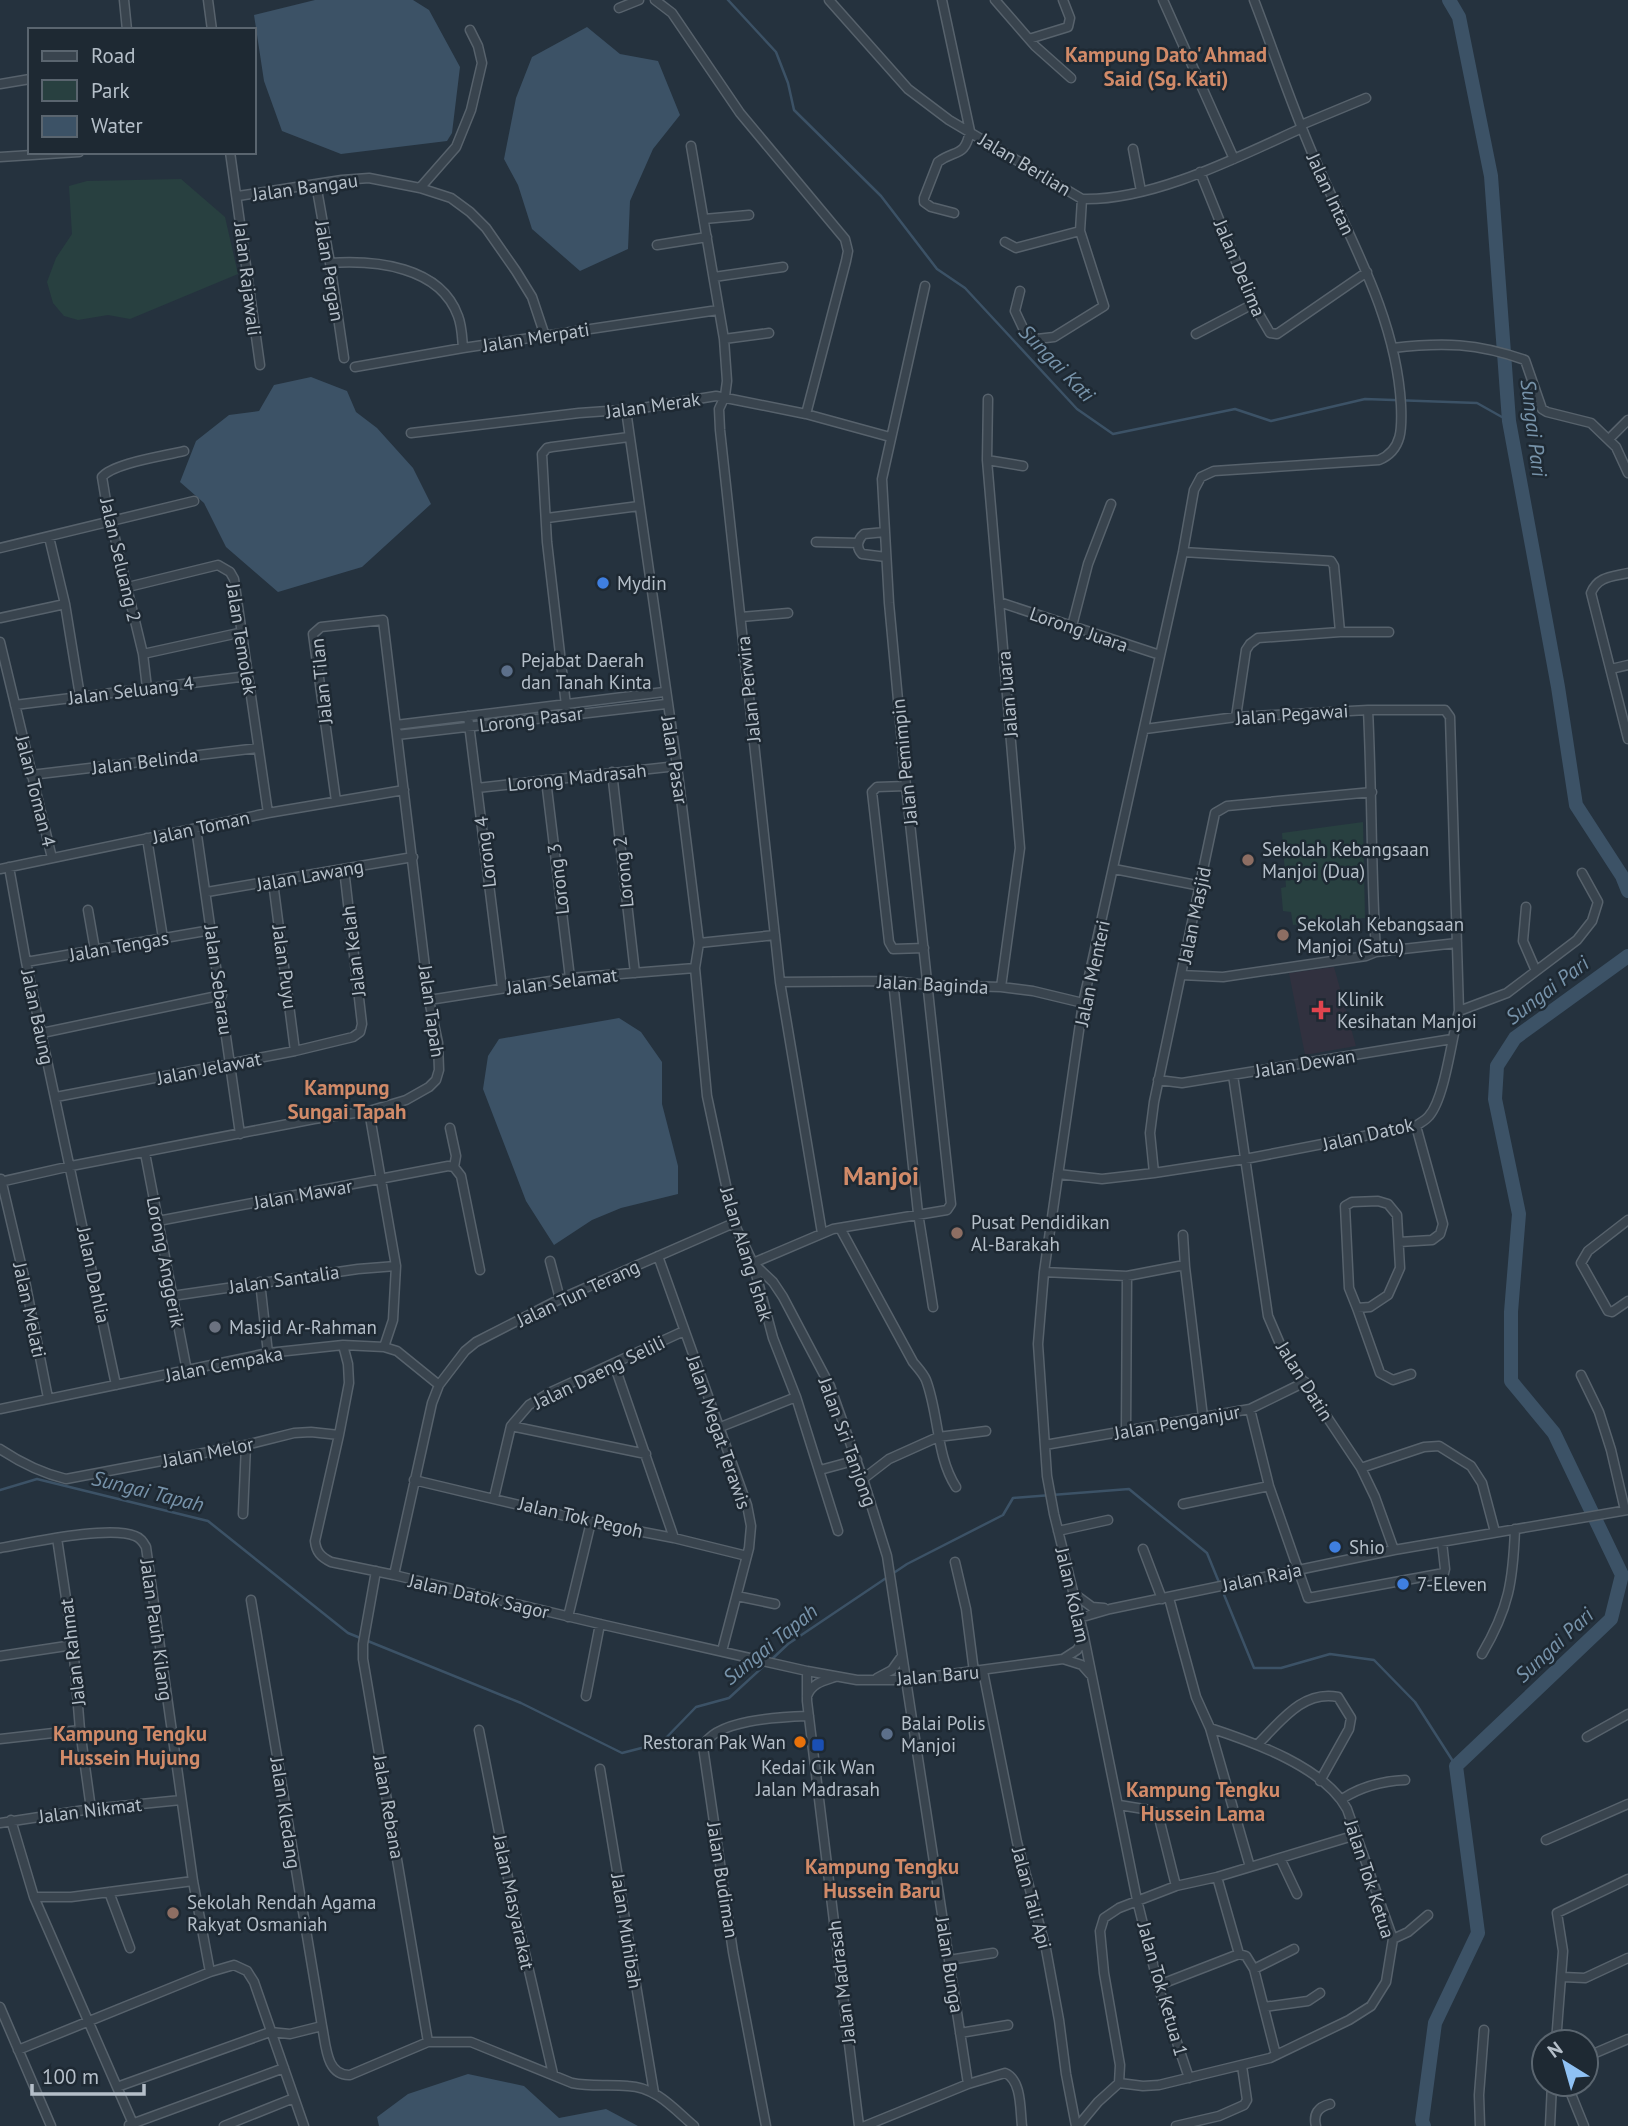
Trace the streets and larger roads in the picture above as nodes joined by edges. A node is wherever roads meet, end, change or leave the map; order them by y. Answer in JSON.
{"nodes":[{"id":1,"x":124,"y":0,"type":"edge"},
{"id":2,"x":208,"y":0,"type":"edge"},
{"id":3,"x":639,"y":0,"type":"edge"},
{"id":4,"x":655,"y":0,"type":"edge"},
{"id":5,"x":829,"y":0,"type":"edge"},
{"id":6,"x":942,"y":0,"type":"edge"},
{"id":7,"x":995,"y":0,"type":"edge"},
{"id":8,"x":1063,"y":0,"type":"edge"},
{"id":9,"x":1163,"y":0,"type":"edge"},
{"id":10,"x":1254,"y":0,"type":"edge"},
{"id":11,"x":619,"y":8,"type":"dead end"},
{"id":12,"x":127,"y":28,"type":"edge"},
{"id":13,"x":212,"y":28,"type":"edge"},
{"id":14,"x":470,"y":30,"type":"dead end"},
{"id":15,"x":1029,"y":39,"type":"junction"},
{"id":16,"x":1071,"y":78,"type":"dead end"},
{"id":17,"x":28,"y":79,"type":"edge"},
{"id":18,"x":0,"y":84,"type":"edge"},
{"id":19,"x":1366,"y":97,"type":"dead end"},
{"id":20,"x":1302,"y":126,"type":"junction"},
{"id":21,"x":970,"y":131,"type":"junction"},
{"id":22,"x":691,"y":146,"type":"dead end"},
{"id":23,"x":1133,"y":149,"type":"dead end"},
{"id":24,"x":47,"y":154,"type":"edge"},
{"id":25,"x":230,"y":154,"type":"edge"},
{"id":26,"x":0,"y":157,"type":"edge"},
{"id":27,"x":1234,"y":159,"type":"junction"},
{"id":28,"x":1200,"y":172,"type":"junction"},
{"id":29,"x":316,"y":184,"type":"junction"},
{"id":30,"x":419,"y":188,"type":"junction"},
{"id":31,"x":1141,"y":191,"type":"junction"},
{"id":32,"x":238,"y":196,"type":"junction"},
{"id":33,"x":1082,"y":199,"type":"junction"},
{"id":34,"x":954,"y":213,"type":"dead end"},
{"id":35,"x":749,"y":215,"type":"dead end"},
{"id":36,"x":704,"y":219,"type":"junction"},
{"id":37,"x":1080,"y":231,"type":"junction"},
{"id":38,"x":707,"y":237,"type":"junction"},
{"id":39,"x":1005,"y":242,"type":"dead end"},
{"id":40,"x":657,"y":245,"type":"dead end"},
{"id":41,"x":330,"y":263,"type":"junction"},
{"id":42,"x":783,"y":267,"type":"dead end"},
{"id":43,"x":1367,"y":272,"type":"junction"},
{"id":44,"x":714,"y":277,"type":"junction"},
{"id":45,"x":925,"y":286,"type":"dead end"},
{"id":46,"x":1020,"y":291,"type":"dead end"},
{"id":47,"x":1254,"y":304,"type":"junction"},
{"id":48,"x":718,"y":310,"type":"junction"},
{"id":49,"x":769,"y":333,"type":"dead end"},
{"id":50,"x":1196,"y":334,"type":"dead end"},
{"id":51,"x":545,"y":335,"type":"junction"},
{"id":52,"x":724,"y":340,"type":"junction"},
{"id":53,"x":463,"y":348,"type":"junction"},
{"id":54,"x":1393,"y":348,"type":"junction"},
{"id":55,"x":344,"y":358,"type":"dead end"},
{"id":56,"x":260,"y":365,"type":"dead end"},
{"id":57,"x":355,"y":367,"type":"dead end"},
{"id":58,"x":725,"y":396,"type":"junction"},
{"id":59,"x":988,"y":399,"type":"dead end"},
{"id":60,"x":626,"y":410,"type":"junction"},
{"id":61,"x":806,"y":414,"type":"junction"},
{"id":62,"x":1628,"y":420,"type":"edge"},
{"id":63,"x":411,"y":433,"type":"dead end"},
{"id":64,"x":629,"y":437,"type":"junction"},
{"id":65,"x":890,"y":437,"type":"junction"},
{"id":66,"x":1610,"y":438,"type":"junction"},
{"id":67,"x":184,"y":452,"type":"dead end"},
{"id":68,"x":987,"y":460,"type":"junction"},
{"id":69,"x":1023,"y":466,"type":"dead end"},
{"id":70,"x":1628,"y":473,"type":"edge"},
{"id":71,"x":1201,"y":477,"type":"joint"},
{"id":72,"x":194,"y":501,"type":"dead end"},
{"id":73,"x":1111,"y":504,"type":"dead end"},
{"id":74,"x":639,"y":506,"type":"junction"},
{"id":75,"x":547,"y":517,"type":"junction"},
{"id":76,"x":111,"y":522,"type":"junction"},
{"id":77,"x":885,"y":532,"type":"junction"},
{"id":78,"x":49,"y":537,"type":"junction"},
{"id":79,"x":816,"y":542,"type":"dead end"},
{"id":80,"x":858,"y":543,"type":"junction"},
{"id":81,"x":0,"y":548,"type":"edge"},
{"id":82,"x":1183,"y":552,"type":"junction"},
{"id":83,"x":886,"y":557,"type":"junction"},
{"id":84,"x":1628,"y":573,"type":"edge"},
{"id":85,"x":128,"y":587,"type":"junction"},
{"id":86,"x":999,"y":602,"type":"junction"},
{"id":87,"x":65,"y":604,"type":"junction"},
{"id":88,"x":788,"y":613,"type":"dead end"},
{"id":89,"x":741,"y":617,"type":"junction"},
{"id":90,"x":0,"y":618,"type":"edge"},
{"id":91,"x":383,"y":620,"type":"joint"},
{"id":92,"x":1072,"y":626,"type":"junction"},
{"id":93,"x":243,"y":632,"type":"junction"},
{"id":94,"x":1340,"y":632,"type":"junction"},
{"id":95,"x":1389,"y":632,"type":"dead end"},
{"id":96,"x":0,"y":642,"type":"edge"},
{"id":97,"x":143,"y":654,"type":"junction"},
{"id":98,"x":1160,"y":656,"type":"junction"},
{"id":99,"x":1628,"y":665,"type":"edge"},
{"id":100,"x":1611,"y":669,"type":"junction"},
{"id":101,"x":248,"y":676,"type":"junction"},
{"id":102,"x":10,"y":685,"type":"junction"},
{"id":103,"x":0,"y":688,"type":"edge"},
{"id":104,"x":147,"y":688,"type":"junction"},
{"id":105,"x":664,"y":692,"type":"junction"},
{"id":106,"x":80,"y":696,"type":"junction"},
{"id":107,"x":566,"y":704,"type":"junction"},
{"id":108,"x":666,"y":704,"type":"junction"},
{"id":109,"x":15,"y":705,"type":"junction"},
{"id":110,"x":1440,"y":709,"type":"joint"},
{"id":111,"x":1368,"y":710,"type":"junction"},
{"id":112,"x":567,"y":714,"type":"junction"},
{"id":113,"x":468,"y":716,"type":"junction"},
{"id":114,"x":1236,"y":717,"type":"junction"},
{"id":115,"x":396,"y":725,"type":"junction"},
{"id":116,"x":470,"y":726,"type":"junction"},
{"id":117,"x":1144,"y":729,"type":"junction"},
{"id":118,"x":397,"y":735,"type":"junction"},
{"id":119,"x":1628,"y":739,"type":"edge"},
{"id":120,"x":258,"y":748,"type":"junction"},
{"id":121,"x":677,"y":766,"type":"junction"},
{"id":122,"x":612,"y":772,"type":"junction"},
{"id":123,"x":31,"y":775,"type":"junction"},
{"id":124,"x":546,"y":780,"type":"junction"},
{"id":125,"x":906,"y":786,"type":"junction"},
{"id":126,"x":477,"y":788,"type":"junction"},
{"id":127,"x":404,"y":790,"type":"junction"},
{"id":128,"x":1372,"y":792,"type":"junction"},
{"id":129,"x":336,"y":801,"type":"junction"},
{"id":130,"x":268,"y":813,"type":"junction"},
{"id":131,"x":196,"y":828,"type":"junction"},
{"id":132,"x":147,"y":838,"type":"junction"},
{"id":133,"x":413,"y":857,"type":"junction"},
{"id":134,"x":52,"y":858,"type":"junction"},
{"id":135,"x":5,"y":868,"type":"edge"},
{"id":136,"x":344,"y":869,"type":"junction"},
{"id":137,"x":1114,"y":869,"type":"junction"},
{"id":138,"x":1582,"y":873,"type":"dead end"},
{"id":139,"x":273,"y":882,"type":"junction"},
{"id":140,"x":1201,"y":886,"type":"junction"},
{"id":141,"x":207,"y":892,"type":"junction"},
{"id":142,"x":1526,"y":907,"type":"dead end"},
{"id":143,"x":89,"y":910,"type":"dead end"},
{"id":144,"x":211,"y":930,"type":"junction"},
{"id":145,"x":775,"y":935,"type":"junction"},
{"id":146,"x":163,"y":938,"type":"junction"},
{"id":147,"x":699,"y":943,"type":"junction"},
{"id":148,"x":1457,"y":943,"type":"junction"},
{"id":149,"x":924,"y":948,"type":"junction"},
{"id":150,"x":95,"y":950,"type":"junction"},
{"id":151,"x":1376,"y":952,"type":"junction"},
{"id":152,"x":697,"y":959,"type":"joint"},
{"id":153,"x":26,"y":962,"type":"junction"},
{"id":154,"x":695,"y":968,"type":"junction"},
{"id":155,"x":1536,"y":971,"type":"junction"},
{"id":156,"x":635,"y":973,"type":"junction"},
{"id":157,"x":1181,"y":975,"type":"junction"},
{"id":158,"x":570,"y":978,"type":"junction"},
{"id":159,"x":893,"y":981,"type":"junction"},
{"id":160,"x":780,"y":982,"type":"junction"},
{"id":161,"x":928,"y":985,"type":"junction"},
{"id":162,"x":1001,"y":987,"type":"junction"},
{"id":163,"x":502,"y":988,"type":"junction"},
{"id":164,"x":222,"y":995,"type":"junction"},
{"id":165,"x":429,"y":1000,"type":"junction"},
{"id":166,"x":1083,"y":1003,"type":"junction"},
{"id":167,"x":1460,"y":1011,"type":"junction"},
{"id":168,"x":360,"y":1032,"type":"joint"},
{"id":169,"x":42,"y":1033,"type":"junction"},
{"id":170,"x":1452,"y":1039,"type":"junction"},
{"id":171,"x":295,"y":1051,"type":"junction"},
{"id":172,"x":230,"y":1063,"type":"junction"},
{"id":173,"x":1233,"y":1075,"type":"junction"},
{"id":174,"x":1158,"y":1080,"type":"junction"},
{"id":175,"x":56,"y":1097,"type":"junction"},
{"id":176,"x":369,"y":1111,"type":"junction"},
{"id":177,"x":1416,"y":1126,"type":"junction"},
{"id":178,"x":450,"y":1128,"type":"dead end"},
{"id":179,"x":240,"y":1133,"type":"junction"},
{"id":180,"x":145,"y":1153,"type":"junction"},
{"id":181,"x":1245,"y":1159,"type":"junction"},
{"id":182,"x":71,"y":1166,"type":"junction"},
{"id":183,"x":451,"y":1166,"type":"junction"},
{"id":184,"x":1154,"y":1173,"type":"junction"},
{"id":185,"x":1058,"y":1174,"type":"junction"},
{"id":186,"x":0,"y":1180,"type":"edge"},
{"id":187,"x":380,"y":1180,"type":"junction"},
{"id":188,"x":918,"y":1213,"type":"junction"},
{"id":189,"x":158,"y":1220,"type":"junction"},
{"id":190,"x":1628,"y":1220,"type":"edge"},
{"id":191,"x":734,"y":1223,"type":"junction"},
{"id":192,"x":840,"y":1228,"type":"junction"},
{"id":193,"x":822,"y":1233,"type":"junction"},
{"id":194,"x":1183,"y":1235,"type":"dead end"},
{"id":195,"x":1399,"y":1242,"type":"junction"},
{"id":196,"x":658,"y":1256,"type":"junction"},
{"id":197,"x":550,"y":1261,"type":"dead end"},
{"id":198,"x":753,"y":1264,"type":"junction"},
{"id":199,"x":396,"y":1266,"type":"junction"},
{"id":200,"x":1185,"y":1267,"type":"junction"},
{"id":201,"x":480,"y":1270,"type":"dead end"},
{"id":202,"x":1044,"y":1272,"type":"junction"},
{"id":203,"x":1127,"y":1276,"type":"junction"},
{"id":204,"x":260,"y":1282,"type":"junction"},
{"id":205,"x":173,"y":1296,"type":"junction"},
{"id":206,"x":560,"y":1299,"type":"junction"},
{"id":207,"x":1628,"y":1301,"type":"edge"},
{"id":208,"x":933,"y":1307,"type":"dead end"},
{"id":209,"x":1357,"y":1308,"type":"junction"},
{"id":210,"x":684,"y":1331,"type":"junction"},
{"id":211,"x":343,"y":1345,"type":"junction"},
{"id":212,"x":384,"y":1347,"type":"junction"},
{"id":213,"x":268,"y":1353,"type":"junction"},
{"id":214,"x":614,"y":1364,"type":"junction"},
{"id":215,"x":187,"y":1371,"type":"junction"},
{"id":216,"x":1411,"y":1374,"type":"dead end"},
{"id":217,"x":1581,"y":1375,"type":"dead end"},
{"id":218,"x":1305,"y":1382,"type":"junction"},
{"id":219,"x":116,"y":1385,"type":"junction"},
{"id":220,"x":439,"y":1385,"type":"junction"},
{"id":221,"x":796,"y":1397,"type":"junction"},
{"id":222,"x":48,"y":1398,"type":"junction"},
{"id":223,"x":0,"y":1409,"type":"edge"},
{"id":224,"x":1250,"y":1409,"type":"junction"},
{"id":225,"x":1203,"y":1417,"type":"junction"},
{"id":226,"x":512,"y":1426,"type":"junction"},
{"id":227,"x":718,"y":1427,"type":"junction"},
{"id":228,"x":1126,"y":1430,"type":"junction"},
{"id":229,"x":986,"y":1431,"type":"dead end"},
{"id":230,"x":339,"y":1435,"type":"junction"},
{"id":231,"x":938,"y":1437,"type":"junction"},
{"id":232,"x":246,"y":1445,"type":"junction"},
{"id":233,"x":1045,"y":1445,"type":"junction"},
{"id":234,"x":0,"y":1449,"type":"edge"},
{"id":235,"x":646,"y":1454,"type":"junction"},
{"id":236,"x":857,"y":1460,"type":"junction"},
{"id":237,"x":1361,"y":1468,"type":"junction"},
{"id":238,"x":820,"y":1470,"type":"junction"},
{"id":239,"x":1047,"y":1476,"type":"joint"},
{"id":240,"x":863,"y":1479,"type":"junction"},
{"id":241,"x":414,"y":1480,"type":"junction"},
{"id":242,"x":1269,"y":1486,"type":"junction"},
{"id":243,"x":956,"y":1487,"type":"dead end"},
{"id":244,"x":494,"y":1498,"type":"junction"},
{"id":245,"x":1183,"y":1504,"type":"dead end"},
{"id":246,"x":1627,"y":1511,"type":"edge"},
{"id":247,"x":243,"y":1514,"type":"dead end"},
{"id":248,"x":1108,"y":1520,"type":"dead end"},
{"id":249,"x":591,"y":1522,"type":"junction"},
{"id":250,"x":1515,"y":1529,"type":"junction"},
{"id":251,"x":838,"y":1531,"type":"dead end"},
{"id":252,"x":1058,"y":1531,"type":"junction"},
{"id":253,"x":1495,"y":1532,"type":"junction"},
{"id":254,"x":0,"y":1538,"type":"edge"},
{"id":255,"x":57,"y":1538,"type":"junction"},
{"id":256,"x":674,"y":1538,"type":"junction"},
{"id":257,"x":1442,"y":1542,"type":"junction"},
{"id":258,"x":1,"y":1548,"type":"edge"},
{"id":259,"x":1143,"y":1549,"type":"dead end"},
{"id":260,"x":1394,"y":1550,"type":"junction"},
{"id":261,"x":747,"y":1556,"type":"junction"},
{"id":262,"x":954,"y":1562,"type":"dead end"},
{"id":263,"x":1297,"y":1569,"type":"junction"},
{"id":264,"x":376,"y":1571,"type":"junction"},
{"id":265,"x":394,"y":1575,"type":"junction"},
{"id":266,"x":891,"y":1582,"type":"joint"},
{"id":267,"x":1073,"y":1593,"type":"junction"},
{"id":268,"x":737,"y":1596,"type":"junction"},
{"id":269,"x":1165,"y":1598,"type":"junction"},
{"id":270,"x":251,"y":1600,"type":"dead end"},
{"id":271,"x":775,"y":1604,"type":"dead end"},
{"id":272,"x":1110,"y":1609,"type":"junction"},
{"id":273,"x":1094,"y":1614,"type":"junction"},
{"id":274,"x":568,"y":1617,"type":"junction"},
{"id":275,"x":1079,"y":1618,"type":"junction"},
{"id":276,"x":600,"y":1625,"type":"junction"},
{"id":277,"x":1083,"y":1637,"type":"junction"},
{"id":278,"x":73,"y":1645,"type":"junction"},
{"id":279,"x":722,"y":1651,"type":"junction"},
{"id":280,"x":1482,"y":1654,"type":"dead end"},
{"id":281,"x":0,"y":1656,"type":"edge"},
{"id":282,"x":902,"y":1656,"type":"junction"},
{"id":283,"x":1063,"y":1658,"type":"junction"},
{"id":284,"x":789,"y":1666,"type":"junction"},
{"id":285,"x":807,"y":1671,"type":"junction"},
{"id":286,"x":978,"y":1672,"type":"junction"},
{"id":287,"x":838,"y":1676,"type":"junction"},
{"id":288,"x":1092,"y":1677,"type":"junction"},
{"id":289,"x":871,"y":1680,"type":"junction"},
{"id":290,"x":906,"y":1680,"type":"junction"},
{"id":291,"x":806,"y":1694,"type":"junction"},
{"id":292,"x":586,"y":1696,"type":"dead end"},
{"id":293,"x":1628,"y":1714,"type":"edge"},
{"id":294,"x":808,"y":1716,"type":"junction"},
{"id":295,"x":1210,"y":1728,"type":"junction"},
{"id":296,"x":80,"y":1730,"type":"junction"},
{"id":297,"x":479,"y":1730,"type":"dead end"},
{"id":298,"x":1587,"y":1737,"type":"dead end"},
{"id":299,"x":0,"y":1739,"type":"edge"},
{"id":300,"x":1258,"y":1744,"type":"junction"},
{"id":301,"x":600,"y":1769,"type":"dead end"},
{"id":302,"x":1405,"y":1780,"type":"dead end"},
{"id":303,"x":1320,"y":1781,"type":"junction"},
{"id":304,"x":1342,"y":1799,"type":"junction"},
{"id":305,"x":181,"y":1800,"type":"junction"},
{"id":306,"x":1628,"y":1804,"type":"edge"},
{"id":307,"x":1119,"y":1805,"type":"junction"},
{"id":308,"x":91,"y":1809,"type":"junction"},
{"id":309,"x":11,"y":1820,"type":"junction"},
{"id":310,"x":0,"y":1823,"type":"edge"},
{"id":311,"x":1356,"y":1835,"type":"junction"},
{"id":312,"x":1546,"y":1840,"type":"dead end"},
{"id":313,"x":1280,"y":1858,"type":"junction"},
{"id":314,"x":1251,"y":1867,"type":"junction"},
{"id":315,"x":1217,"y":1877,"type":"junction"},
{"id":316,"x":1628,"y":1879,"type":"edge"},
{"id":317,"x":192,"y":1881,"type":"junction"},
{"id":318,"x":1176,"y":1886,"type":"junction"},
{"id":319,"x":109,"y":1892,"type":"junction"},
{"id":320,"x":1297,"y":1894,"type":"dead end"},
{"id":321,"x":34,"y":1896,"type":"junction"},
{"id":322,"x":1137,"y":1900,"type":"junction"},
{"id":323,"x":1428,"y":1915,"type":"dead end"},
{"id":324,"x":1393,"y":1939,"type":"junction"},
{"id":325,"x":130,"y":1948,"type":"dead end"},
{"id":326,"x":1294,"y":1949,"type":"dead end"},
{"id":327,"x":993,"y":1952,"type":"dead end"},
{"id":328,"x":1239,"y":1954,"type":"junction"},
{"id":329,"x":1628,"y":1958,"type":"edge"},
{"id":330,"x":949,"y":1960,"type":"junction"},
{"id":331,"x":1254,"y":1969,"type":"junction"},
{"id":332,"x":210,"y":1972,"type":"junction"},
{"id":333,"x":1563,"y":1977,"type":"junction"},
{"id":334,"x":1159,"y":1985,"type":"junction"},
{"id":335,"x":1320,"y":1993,"type":"dead end"},
{"id":336,"x":0,"y":2007,"type":"edge"},
{"id":337,"x":1264,"y":2007,"type":"junction"},
{"id":338,"x":88,"y":2021,"type":"junction"},
{"id":339,"x":1008,"y":2025,"type":"dead end"},
{"id":340,"x":322,"y":2026,"type":"junction"},
{"id":341,"x":1558,"y":2028,"type":"edge"},
{"id":342,"x":1484,"y":2029,"type":"dead end"},
{"id":343,"x":270,"y":2032,"type":"junction"},
{"id":344,"x":960,"y":2033,"type":"junction"},
{"id":345,"x":1627,"y":2041,"type":"edge"},
{"id":346,"x":428,"y":2042,"type":"junction"},
{"id":347,"x":18,"y":2050,"type":"junction"},
{"id":348,"x":1600,"y":2052,"type":"edge"},
{"id":349,"x":1276,"y":2055,"type":"junction"},
{"id":350,"x":1242,"y":2066,"type":"junction"},
{"id":351,"x":284,"y":2068,"type":"junction"},
{"id":352,"x":553,"y":2074,"type":"junction"},
{"id":353,"x":1189,"y":2078,"type":"junction"},
{"id":354,"x":1119,"y":2083,"type":"junction"},
{"id":355,"x":968,"y":2084,"type":"junction"},
{"id":356,"x":117,"y":2087,"type":"junction"},
{"id":357,"x":654,"y":2092,"type":"junction"},
{"id":358,"x":295,"y":2098,"type":"junction"},
{"id":359,"x":1551,"y":2098,"type":"edge"},
{"id":360,"x":1573,"y":2098,"type":"edge"},
{"id":361,"x":1330,"y":2104,"type":"dead end"},
{"id":362,"x":132,"y":2125,"type":"edge"},
{"id":363,"x":51,"y":2126,"type":"edge"},
{"id":364,"x":224,"y":2126,"type":"edge"},
{"id":365,"x":304,"y":2126,"type":"edge"},
{"id":366,"x":694,"y":2126,"type":"edge"},
{"id":367,"x":766,"y":2126,"type":"edge"},
{"id":368,"x":859,"y":2126,"type":"edge"},
{"id":369,"x":864,"y":2126,"type":"edge"},
{"id":370,"x":1022,"y":2126,"type":"edge"},
{"id":371,"x":1077,"y":2126,"type":"edge"},
{"id":372,"x":1176,"y":2126,"type":"edge"},
{"id":373,"x":1316,"y":2126,"type":"edge"},
{"id":374,"x":1480,"y":2126,"type":"edge"},
{"id":375,"x":1550,"y":2126,"type":"edge"},
{"id":376,"x":1584,"y":2126,"type":"edge"}],
"edges":[{"from":1,"to":12,"type":"street"},
{"from":2,"to":13,"type":"street"},
{"from":3,"to":11,"type":"street"},
{"from":4,"to":61,"type":"street"},
{"from":5,"to":21,"type":"street","name":"Jalan Berlian"},
{"from":6,"to":21,"type":"street"},
{"from":7,"to":15,"type":"street"},
{"from":8,"to":15,"type":"street"},
{"from":9,"to":27,"type":"street"},
{"from":10,"to":20,"type":"street","name":"Jalan Intan"},
{"from":14,"to":30,"type":"street"},
{"from":15,"to":16,"type":"street"},
{"from":17,"to":18,"type":"street"},
{"from":19,"to":20,"type":"street","name":"Jalan Berlian"},
{"from":20,"to":27,"type":"street","name":"Jalan Berlian"},
{"from":20,"to":43,"type":"street","name":"Jalan Intan"},
{"from":21,"to":33,"type":"street","name":"Jalan Berlian"},
{"from":21,"to":34,"type":"street"},
{"from":22,"to":36,"type":"street","name":"Jalan Perwira"},
{"from":23,"to":31,"type":"street"},
{"from":24,"to":26,"type":"street"},
{"from":25,"to":32,"type":"street","name":"Jalan Rajawali"},
{"from":27,"to":28,"type":"street","name":"Jalan Berlian"},
{"from":28,"to":31,"type":"street","name":"Jalan Berlian"},
{"from":28,"to":47,"type":"street","name":"Jalan Delima"},
{"from":29,"to":30,"type":"street","name":"Jalan Bangau"},
{"from":29,"to":32,"type":"street","name":"Jalan Bangau"},
{"from":29,"to":41,"type":"street","name":"Jalan Pergan"},
{"from":30,"to":51,"type":"street","name":"Jalan Bangau"},
{"from":31,"to":33,"type":"street","name":"Jalan Berlian"},
{"from":32,"to":56,"type":"street","name":"Jalan Rajawali"},
{"from":33,"to":37,"type":"street"},
{"from":35,"to":36,"type":"street"},
{"from":36,"to":38,"type":"street","name":"Jalan Perwira"},
{"from":37,"to":39,"type":"street"},
{"from":37,"to":46,"type":"street"},
{"from":38,"to":40,"type":"street"},
{"from":38,"to":44,"type":"street","name":"Jalan Perwira"},
{"from":41,"to":53,"type":"street"},
{"from":41,"to":55,"type":"street","name":"Jalan Pergan"},
{"from":42,"to":44,"type":"street"},
{"from":43,"to":47,"type":"street","name":"Jalan Delima"},
{"from":43,"to":54,"type":"street","name":"Jalan Intan"},
{"from":44,"to":48,"type":"street","name":"Jalan Perwira"},
{"from":45,"to":65,"type":"street","name":"Jalan Pemimpin"},
{"from":47,"to":50,"type":"street"},
{"from":48,"to":51,"type":"street","name":"Jalan Merpati"},
{"from":48,"to":52,"type":"street","name":"Jalan Perwira"},
{"from":49,"to":52,"type":"street"},
{"from":51,"to":53,"type":"street","name":"Jalan Merpati"},
{"from":52,"to":58,"type":"street","name":"Jalan Perwira"},
{"from":53,"to":57,"type":"street","name":"Jalan Merpati"},
{"from":54,"to":66,"type":"street"},
{"from":54,"to":71,"type":"street","name":"Jalan Intan"},
{"from":58,"to":60,"type":"street","name":"Jalan Merak"},
{"from":58,"to":61,"type":"street","name":"Jalan Merak"},
{"from":58,"to":89,"type":"street","name":"Jalan Perwira"},
{"from":59,"to":68,"type":"street","name":"Jalan Juara"},
{"from":60,"to":63,"type":"street","name":"Jalan Merak"},
{"from":60,"to":64,"type":"street","name":"Jalan Pasar"},
{"from":61,"to":65,"type":"street","name":"Jalan Merak"},
{"from":62,"to":66,"type":"street"},
{"from":64,"to":74,"type":"street","name":"Jalan Pasar"},
{"from":64,"to":75,"type":"street"},
{"from":65,"to":77,"type":"street","name":"Jalan Pemimpin"},
{"from":66,"to":70,"type":"street"},
{"from":67,"to":76,"type":"street","name":"Jalan Seluang 2"},
{"from":68,"to":69,"type":"street"},
{"from":68,"to":86,"type":"street","name":"Jalan Juara"},
{"from":71,"to":82,"type":"street","name":"Jalan Menteri"},
{"from":72,"to":76,"type":"street"},
{"from":73,"to":92,"type":"street"},
{"from":74,"to":75,"type":"street"},
{"from":74,"to":105,"type":"street","name":"Jalan Pasar"},
{"from":75,"to":107,"type":"street"},
{"from":76,"to":78,"type":"street"},
{"from":76,"to":85,"type":"street","name":"Jalan Seluang 2"},
{"from":77,"to":80,"type":"street"},
{"from":77,"to":83,"type":"street","name":"Jalan Pemimpin"},
{"from":78,"to":81,"type":"street"},
{"from":78,"to":87,"type":"street"},
{"from":79,"to":80,"type":"street"},
{"from":80,"to":83,"type":"street"},
{"from":82,"to":94,"type":"street"},
{"from":82,"to":98,"type":"street","name":"Jalan Menteri"},
{"from":83,"to":125,"type":"street","name":"Jalan Pemimpin"},
{"from":84,"to":100,"type":"street"},
{"from":85,"to":93,"type":"street","name":"Jalan Temolek"},
{"from":85,"to":97,"type":"street","name":"Jalan Seluang 2"},
{"from":86,"to":92,"type":"street","name":"Lorong Juara"},
{"from":86,"to":162,"type":"street","name":"Jalan Juara"},
{"from":87,"to":90,"type":"street"},
{"from":87,"to":106,"type":"street"},
{"from":88,"to":89,"type":"street"},
{"from":89,"to":145,"type":"street","name":"Jalan Perwira"},
{"from":91,"to":115,"type":"street","name":"Jalan Tapah"},
{"from":91,"to":129,"type":"street","name":"Jalan Tilan"},
{"from":92,"to":98,"type":"street","name":"Lorong Juara"},
{"from":93,"to":97,"type":"street"},
{"from":93,"to":101,"type":"street","name":"Jalan Temolek"},
{"from":94,"to":95,"type":"street"},
{"from":94,"to":114,"type":"street"},
{"from":96,"to":102,"type":"street","name":"Jalan Toman 4"},
{"from":97,"to":104,"type":"street","name":"Jalan Seluang 2"},
{"from":98,"to":117,"type":"street","name":"Jalan Menteri"},
{"from":99,"to":100,"type":"street"},
{"from":100,"to":119,"type":"street"},
{"from":101,"to":104,"type":"street","name":"Jalan Seluang 4"},
{"from":101,"to":120,"type":"street","name":"Jalan Temolek"},
{"from":102,"to":103,"type":"street"},
{"from":102,"to":109,"type":"street","name":"Jalan Toman 4"},
{"from":104,"to":106,"type":"street","name":"Jalan Seluang 4"},
{"from":105,"to":107,"type":"street","name":"Lorong Pasar"},
{"from":105,"to":108,"type":"street","name":"Jalan Pasar"},
{"from":106,"to":109,"type":"street","name":"Jalan Seluang 4"},
{"from":107,"to":112,"type":"street"},
{"from":107,"to":113,"type":"street","name":"Lorong Pasar"},
{"from":108,"to":112,"type":"street","name":"Lorong Pasar"},
{"from":108,"to":121,"type":"street","name":"Jalan Pasar"},
{"from":109,"to":123,"type":"street","name":"Jalan Toman 4"},
{"from":110,"to":111,"type":"street","name":"Jalan Pegawai"},
{"from":110,"to":148,"type":"street","name":"Jalan Datok"},
{"from":111,"to":114,"type":"street","name":"Jalan Pegawai"},
{"from":111,"to":128,"type":"street"},
{"from":112,"to":116,"type":"street","name":"Lorong Pasar"},
{"from":113,"to":115,"type":"street","name":"Lorong Pasar"},
{"from":113,"to":116,"type":"street","name":"Lorong 4"},
{"from":114,"to":117,"type":"street","name":"Jalan Pegawai"},
{"from":115,"to":118,"type":"street","name":"Jalan Tapah"},
{"from":116,"to":118,"type":"street","name":"Lorong Pasar"},
{"from":116,"to":126,"type":"street","name":"Lorong 4"},
{"from":117,"to":137,"type":"street","name":"Jalan Menteri"},
{"from":118,"to":127,"type":"street","name":"Jalan Tapah"},
{"from":120,"to":123,"type":"street","name":"Jalan Belinda"},
{"from":120,"to":130,"type":"street","name":"Jalan Temolek"},
{"from":121,"to":122,"type":"street","name":"Lorong Madrasah"},
{"from":121,"to":147,"type":"street","name":"Jalan Pasar"},
{"from":122,"to":124,"type":"street","name":"Lorong Madrasah"},
{"from":122,"to":156,"type":"street","name":"Lorong 2"},
{"from":123,"to":134,"type":"street","name":"Jalan Toman 4"},
{"from":124,"to":126,"type":"street","name":"Lorong Madrasah"},
{"from":124,"to":158,"type":"street","name":"Lorong 3"},
{"from":125,"to":149,"type":"street","name":"Jalan Pemimpin"},
{"from":125,"to":149,"type":"street"},
{"from":126,"to":163,"type":"street","name":"Lorong 4"},
{"from":127,"to":129,"type":"street","name":"Jalan Toman"},
{"from":127,"to":133,"type":"street","name":"Jalan Tapah"},
{"from":128,"to":140,"type":"street","name":"Jalan Masjid"},
{"from":128,"to":151,"type":"street"},
{"from":129,"to":130,"type":"street","name":"Jalan Toman"},
{"from":130,"to":131,"type":"street","name":"Jalan Toman"},
{"from":131,"to":132,"type":"street","name":"Jalan Toman"},
{"from":131,"to":141,"type":"street","name":"Jalan Sebarau"},
{"from":132,"to":134,"type":"street","name":"Jalan Toman"},
{"from":132,"to":146,"type":"street"},
{"from":133,"to":136,"type":"street","name":"Jalan Lawang"},
{"from":133,"to":165,"type":"street","name":"Jalan Tapah"},
{"from":134,"to":135,"type":"street","name":"Jalan Toman"},
{"from":135,"to":153,"type":"street","name":"Jalan Baung"},
{"from":136,"to":139,"type":"street","name":"Jalan Lawang"},
{"from":136,"to":168,"type":"street","name":"Jalan Kelah"},
{"from":137,"to":140,"type":"street"},
{"from":137,"to":166,"type":"street","name":"Jalan Menteri"},
{"from":138,"to":155,"type":"street"},
{"from":139,"to":141,"type":"street","name":"Jalan Lawang"},
{"from":139,"to":171,"type":"street","name":"Jalan Puyu"},
{"from":140,"to":157,"type":"street","name":"Jalan Masjid"},
{"from":141,"to":144,"type":"street","name":"Jalan Sebarau"},
{"from":142,"to":155,"type":"street"},
{"from":143,"to":150,"type":"street"},
{"from":144,"to":146,"type":"street","name":"Jalan Tengas"},
{"from":144,"to":164,"type":"street","name":"Jalan Sebarau"},
{"from":145,"to":147,"type":"street"},
{"from":145,"to":160,"type":"street","name":"Jalan Perwira"},
{"from":146,"to":150,"type":"street","name":"Jalan Tengas"},
{"from":147,"to":152,"type":"street","name":"Jalan Pasar"},
{"from":148,"to":151,"type":"street"},
{"from":148,"to":167,"type":"street","name":"Jalan Datok"},
{"from":149,"to":161,"type":"street","name":"Jalan Pemimpin"},
{"from":150,"to":153,"type":"street","name":"Jalan Tengas"},
{"from":151,"to":157,"type":"street"},
{"from":152,"to":154,"type":"street","name":"Jalan Alang Ishak"},
{"from":153,"to":169,"type":"street","name":"Jalan Baung"},
{"from":154,"to":156,"type":"street","name":"Jalan Selamat"},
{"from":154,"to":191,"type":"street","name":"Jalan Alang Ishak"},
{"from":155,"to":167,"type":"street"},
{"from":156,"to":158,"type":"street","name":"Jalan Selamat"},
{"from":157,"to":174,"type":"street","name":"Jalan Masjid"},
{"from":158,"to":163,"type":"street","name":"Jalan Selamat"},
{"from":159,"to":160,"type":"street","name":"Jalan Baginda"},
{"from":159,"to":161,"type":"street","name":"Jalan Baginda"},
{"from":159,"to":188,"type":"street"},
{"from":160,"to":193,"type":"street","name":"Jalan Perwira"},
{"from":161,"to":162,"type":"street","name":"Jalan Baginda"},
{"from":161,"to":188,"type":"street","name":"Jalan Pemimpin"},
{"from":162,"to":166,"type":"street","name":"Jalan Baginda"},
{"from":163,"to":165,"type":"street","name":"Jalan Selamat"},
{"from":164,"to":169,"type":"street"},
{"from":164,"to":172,"type":"street","name":"Jalan Sebarau"},
{"from":165,"to":176,"type":"street","name":"Jalan Tapah"},
{"from":166,"to":185,"type":"street","name":"Jalan Menteri"},
{"from":167,"to":170,"type":"street","name":"Jalan Datok"},
{"from":168,"to":171,"type":"street","name":"Jalan Jelawat"},
{"from":169,"to":175,"type":"street","name":"Jalan Baung"},
{"from":170,"to":173,"type":"street","name":"Jalan Dewan"},
{"from":170,"to":177,"type":"street","name":"Jalan Datok"},
{"from":171,"to":172,"type":"street","name":"Jalan Jelawat"},
{"from":172,"to":175,"type":"street","name":"Jalan Jelawat"},
{"from":172,"to":179,"type":"street","name":"Jalan Sebarau"},
{"from":173,"to":174,"type":"street","name":"Jalan Dewan"},
{"from":173,"to":181,"type":"street","name":"Jalan Datin"},
{"from":174,"to":184,"type":"street","name":"Jalan Masjid"},
{"from":175,"to":182,"type":"street","name":"Jalan Baung"},
{"from":176,"to":179,"type":"street","name":"Jalan Tapah"},
{"from":176,"to":187,"type":"street"},
{"from":177,"to":181,"type":"street","name":"Jalan Datok"},
{"from":177,"to":195,"type":"street"},
{"from":178,"to":183,"type":"street"},
{"from":179,"to":180,"type":"street","name":"Jalan Tapah"},
{"from":180,"to":182,"type":"street","name":"Jalan Tapah"},
{"from":180,"to":189,"type":"street","name":"Lorong Anggerik"},
{"from":181,"to":184,"type":"street","name":"Jalan Datok"},
{"from":181,"to":218,"type":"street","name":"Jalan Datin"},
{"from":182,"to":186,"type":"street","name":"Jalan Tapah"},
{"from":182,"to":219,"type":"street","name":"Jalan Dahlia"},
{"from":183,"to":187,"type":"street","name":"Jalan Mawar"},
{"from":183,"to":201,"type":"street"},
{"from":184,"to":185,"type":"street","name":"Jalan Datok"},
{"from":185,"to":202,"type":"street","name":"Jalan Menteri"},
{"from":186,"to":222,"type":"street","name":"Jalan Melati"},
{"from":187,"to":189,"type":"street","name":"Jalan Mawar"},
{"from":187,"to":199,"type":"street"},
{"from":188,"to":192,"type":"street"},
{"from":188,"to":208,"type":"street"},
{"from":189,"to":205,"type":"street","name":"Lorong Anggerik"},
{"from":190,"to":207,"type":"street"},
{"from":191,"to":196,"type":"street","name":"Jalan Tun Terang"},
{"from":191,"to":198,"type":"street","name":"Jalan Alang Ishak"},
{"from":192,"to":193,"type":"street"},
{"from":192,"to":231,"type":"street"},
{"from":193,"to":198,"type":"street"},
{"from":194,"to":200,"type":"street"},
{"from":195,"to":209,"type":"street"},
{"from":195,"to":209,"type":"street"},
{"from":196,"to":206,"type":"street","name":"Jalan Tun Terang"},
{"from":196,"to":210,"type":"street","name":"Jalan Megat Terawis"},
{"from":197,"to":206,"type":"street"},
{"from":198,"to":221,"type":"street","name":"Jalan Alang Ishak"},
{"from":198,"to":236,"type":"street","name":"Jalan Sri Tanjong"},
{"from":199,"to":204,"type":"street","name":"Jalan Santalia"},
{"from":199,"to":212,"type":"street"},
{"from":200,"to":203,"type":"street"},
{"from":200,"to":225,"type":"street"},
{"from":202,"to":203,"type":"street"},
{"from":202,"to":233,"type":"street","name":"Jalan Menteri"},
{"from":203,"to":228,"type":"street"},
{"from":204,"to":205,"type":"street","name":"Jalan Santalia"},
{"from":204,"to":213,"type":"street"},
{"from":205,"to":215,"type":"street","name":"Lorong Anggerik"},
{"from":206,"to":220,"type":"street","name":"Jalan Tun Terang"},
{"from":209,"to":216,"type":"street"},
{"from":210,"to":214,"type":"street","name":"Jalan Daeng Selili"},
{"from":210,"to":227,"type":"street","name":"Jalan Megat Terawis"},
{"from":211,"to":212,"type":"street","name":"Jalan Cempaka"},
{"from":211,"to":213,"type":"street","name":"Jalan Cempaka"},
{"from":211,"to":230,"type":"street"},
{"from":212,"to":220,"type":"street","name":"Jalan Cempaka"},
{"from":213,"to":215,"type":"street","name":"Jalan Cempaka"},
{"from":214,"to":226,"type":"street","name":"Jalan Daeng Selili"},
{"from":214,"to":235,"type":"street"},
{"from":215,"to":219,"type":"street","name":"Jalan Cempaka"},
{"from":217,"to":246,"type":"street"},
{"from":218,"to":224,"type":"street","name":"Jalan Penganjur"},
{"from":218,"to":237,"type":"street","name":"Jalan Datin"},
{"from":219,"to":222,"type":"street","name":"Jalan Cempaka"},
{"from":220,"to":241,"type":"street","name":"Jalan Datok Sagor"},
{"from":221,"to":227,"type":"street"},
{"from":221,"to":238,"type":"street","name":"Jalan Alang Ishak"},
{"from":222,"to":223,"type":"street","name":"Jalan Cempaka"},
{"from":224,"to":225,"type":"street","name":"Jalan Penganjur"},
{"from":224,"to":242,"type":"street"},
{"from":225,"to":228,"type":"street","name":"Jalan Penganjur"},
{"from":226,"to":235,"type":"street"},
{"from":226,"to":244,"type":"street","name":"Jalan Daeng Selili"},
{"from":227,"to":261,"type":"street","name":"Jalan Megat Terawis"},
{"from":228,"to":233,"type":"street","name":"Jalan Penganjur"},
{"from":229,"to":231,"type":"street"},
{"from":230,"to":232,"type":"street","name":"Jalan Melor"},
{"from":230,"to":264,"type":"street"},
{"from":231,"to":240,"type":"street"},
{"from":231,"to":243,"type":"street"},
{"from":232,"to":234,"type":"street","name":"Jalan Melor"},
{"from":232,"to":247,"type":"street"},
{"from":233,"to":239,"type":"street","name":"Jalan Menteri"},
{"from":235,"to":256,"type":"street"},
{"from":236,"to":238,"type":"street"},
{"from":236,"to":240,"type":"street","name":"Jalan Sri Tanjong"},
{"from":237,"to":253,"type":"street"},
{"from":237,"to":260,"type":"street","name":"Jalan Datin"},
{"from":238,"to":251,"type":"street","name":"Jalan Alang Ishak"},
{"from":239,"to":252,"type":"street","name":"Jalan Kolam"},
{"from":240,"to":266,"type":"street","name":"Jalan Sri Tanjong"},
{"from":241,"to":244,"type":"street","name":"Jalan Tok Pegoh"},
{"from":241,"to":265,"type":"street","name":"Jalan Datok Sagor"},
{"from":242,"to":245,"type":"street"},
{"from":242,"to":263,"type":"street"},
{"from":244,"to":249,"type":"street","name":"Jalan Tok Pegoh"},
{"from":246,"to":250,"type":"street","name":"Jalan Raja"},
{"from":248,"to":252,"type":"street"},
{"from":249,"to":256,"type":"street","name":"Jalan Tok Pegoh"},
{"from":249,"to":274,"type":"street"},
{"from":250,"to":253,"type":"street","name":"Jalan Raja"},
{"from":250,"to":280,"type":"street"},
{"from":252,"to":267,"type":"street","name":"Jalan Kolam"},
{"from":253,"to":257,"type":"street","name":"Jalan Raja"},
{"from":254,"to":258,"type":"street"},
{"from":255,"to":258,"type":"street"},
{"from":255,"to":278,"type":"street","name":"Jalan Rahmat"},
{"from":255,"to":305,"type":"street","name":"Jalan Pauh Kilang"},
{"from":256,"to":261,"type":"street","name":"Jalan Tok Pegoh"},
{"from":257,"to":260,"type":"street","name":"Jalan Raja"},
{"from":257,"to":263,"type":"street"},
{"from":259,"to":269,"type":"street"},
{"from":260,"to":263,"type":"street","name":"Jalan Raja"},
{"from":261,"to":268,"type":"street","name":"Jalan Megat Terawis"},
{"from":262,"to":286,"type":"street","name":"Jalan Tali Api"},
{"from":263,"to":269,"type":"street","name":"Jalan Raja"},
{"from":264,"to":265,"type":"street"},
{"from":264,"to":346,"type":"street","name":"Jalan Rebana"},
{"from":265,"to":274,"type":"street","name":"Jalan Datok Sagor"},
{"from":266,"to":282,"type":"street","name":"Jalan Bunga"},
{"from":267,"to":272,"type":"street"},
{"from":267,"to":275,"type":"street","name":"Jalan Kolam"},
{"from":268,"to":271,"type":"street"},
{"from":268,"to":279,"type":"street","name":"Jalan Megat Terawis"},
{"from":269,"to":272,"type":"street","name":"Jalan Raja"},
{"from":269,"to":295,"type":"street"},
{"from":270,"to":340,"type":"street","name":"Jalan Kledang"},
{"from":272,"to":273,"type":"street","name":"Jalan Raja"},
{"from":273,"to":275,"type":"street","name":"Jalan Raja"},
{"from":273,"to":277,"type":"street"},
{"from":274,"to":276,"type":"street","name":"Jalan Datok Sagor"},
{"from":275,"to":277,"type":"street","name":"Jalan Kolam"},
{"from":276,"to":279,"type":"street","name":"Jalan Datok Sagor"},
{"from":276,"to":292,"type":"street"},
{"from":277,"to":283,"type":"street"},
{"from":277,"to":288,"type":"street","name":"Jalan Kolam"},
{"from":278,"to":281,"type":"street"},
{"from":278,"to":296,"type":"street","name":"Jalan Rahmat"},
{"from":279,"to":284,"type":"street","name":"Jalan Datok Sagor"},
{"from":282,"to":289,"type":"street"},
{"from":282,"to":290,"type":"street","name":"Jalan Bunga"},
{"from":283,"to":286,"type":"street","name":"Jalan Baru"},
{"from":283,"to":288,"type":"street","name":"Jalan Kolam"},
{"from":284,"to":285,"type":"street","name":"Jalan Baru"},
{"from":284,"to":291,"type":"street"},
{"from":285,"to":287,"type":"street","name":"Jalan Baru"},
{"from":285,"to":291,"type":"street","name":"Jalan Madrasah"},
{"from":286,"to":290,"type":"street","name":"Jalan Baru"},
{"from":286,"to":371,"type":"street","name":"Jalan Tali Api"},
{"from":287,"to":289,"type":"street","name":"Jalan Baru"},
{"from":287,"to":291,"type":"street"},
{"from":288,"to":307,"type":"street","name":"Jalan Kolam"},
{"from":289,"to":290,"type":"street","name":"Jalan Baru"},
{"from":290,"to":330,"type":"street","name":"Jalan Bunga"},
{"from":291,"to":294,"type":"street","name":"Jalan Madrasah"},
{"from":293,"to":298,"type":"street"},
{"from":294,"to":367,"type":"street","name":"Jalan Budiman"},
{"from":294,"to":368,"type":"street","name":"Jalan Madrasah"},
{"from":295,"to":300,"type":"street","name":"Jalan Tok Ketua"},
{"from":295,"to":314,"type":"street"},
{"from":296,"to":299,"type":"street"},
{"from":296,"to":308,"type":"street","name":"Jalan Rahmat"},
{"from":297,"to":352,"type":"street","name":"Jalan Masyarakat"},
{"from":300,"to":303,"type":"street","name":"Jalan Tok Ketua"},
{"from":300,"to":303,"type":"street"},
{"from":301,"to":357,"type":"street","name":"Jalan Muhibah"},
{"from":302,"to":304,"type":"street"},
{"from":303,"to":304,"type":"street","name":"Jalan Tok Ketua"},
{"from":304,"to":311,"type":"street","name":"Jalan Tok Ketua"},
{"from":305,"to":308,"type":"street","name":"Jalan Nikmat"},
{"from":305,"to":317,"type":"street","name":"Jalan Pauh Kilang"},
{"from":306,"to":312,"type":"street"},
{"from":307,"to":318,"type":"street"},
{"from":307,"to":322,"type":"street","name":"Jalan Kolam"},
{"from":308,"to":309,"type":"street","name":"Jalan Nikmat"},
{"from":309,"to":310,"type":"street","name":"Jalan Nikmat"},
{"from":309,"to":321,"type":"street"},
{"from":311,"to":313,"type":"street"},
{"from":311,"to":324,"type":"street","name":"Jalan Tok Ketua"},
{"from":313,"to":314,"type":"street"},
{"from":313,"to":320,"type":"street"},
{"from":314,"to":315,"type":"street"},
{"from":315,"to":318,"type":"street"},
{"from":315,"to":328,"type":"street"},
{"from":316,"to":333,"type":"street"},
{"from":317,"to":319,"type":"street"},
{"from":317,"to":332,"type":"street","name":"Jalan Pauh Kilang"},
{"from":318,"to":322,"type":"street"},
{"from":319,"to":321,"type":"street"},
{"from":319,"to":325,"type":"street"},
{"from":321,"to":338,"type":"street"},
{"from":322,"to":334,"type":"street","name":"Jalan Tok Ketua 1"},
{"from":322,"to":354,"type":"street"},
{"from":323,"to":324,"type":"street"},
{"from":324,"to":349,"type":"street","name":"Jalan Tok Ketua"},
{"from":326,"to":331,"type":"street"},
{"from":327,"to":330,"type":"street"},
{"from":328,"to":331,"type":"street"},
{"from":328,"to":334,"type":"street"},
{"from":329,"to":333,"type":"street"},
{"from":330,"to":344,"type":"street","name":"Jalan Bunga"},
{"from":331,"to":337,"type":"street"},
{"from":332,"to":338,"type":"street"},
{"from":332,"to":343,"type":"street"},
{"from":333,"to":341,"type":"street"},
{"from":334,"to":353,"type":"street","name":"Jalan Tok Ketua 1"},
{"from":335,"to":337,"type":"street"},
{"from":336,"to":347,"type":"street"},
{"from":337,"to":349,"type":"street"},
{"from":338,"to":347,"type":"street"},
{"from":338,"to":356,"type":"street"},
{"from":339,"to":344,"type":"street"},
{"from":340,"to":343,"type":"street"},
{"from":340,"to":346,"type":"street","name":"Jalan Kledang"},
{"from":342,"to":374,"type":"street"},
{"from":343,"to":351,"type":"street"},
{"from":343,"to":356,"type":"street"},
{"from":344,"to":355,"type":"street","name":"Jalan Bunga"},
{"from":345,"to":348,"type":"street"},
{"from":346,"to":352,"type":"street"},
{"from":347,"to":363,"type":"street"},
{"from":349,"to":350,"type":"street","name":"Jalan Tok Ketua"},
{"from":350,"to":353,"type":"street","name":"Jalan Tok Ketua"},
{"from":350,"to":372,"type":"street"},
{"from":351,"to":358,"type":"street"},
{"from":351,"to":362,"type":"street"},
{"from":352,"to":357,"type":"street"},
{"from":353,"to":354,"type":"street","name":"Jalan Tok Ketua"},
{"from":354,"to":371,"type":"street"},
{"from":355,"to":369,"type":"street"},
{"from":355,"to":370,"type":"street"},
{"from":356,"to":362,"type":"street"},
{"from":357,"to":366,"type":"street"},
{"from":358,"to":364,"type":"street"},
{"from":358,"to":365,"type":"street"},
{"from":359,"to":375,"type":"street"},
{"from":360,"to":376,"type":"street"},
{"from":361,"to":373,"type":"street"}]}
